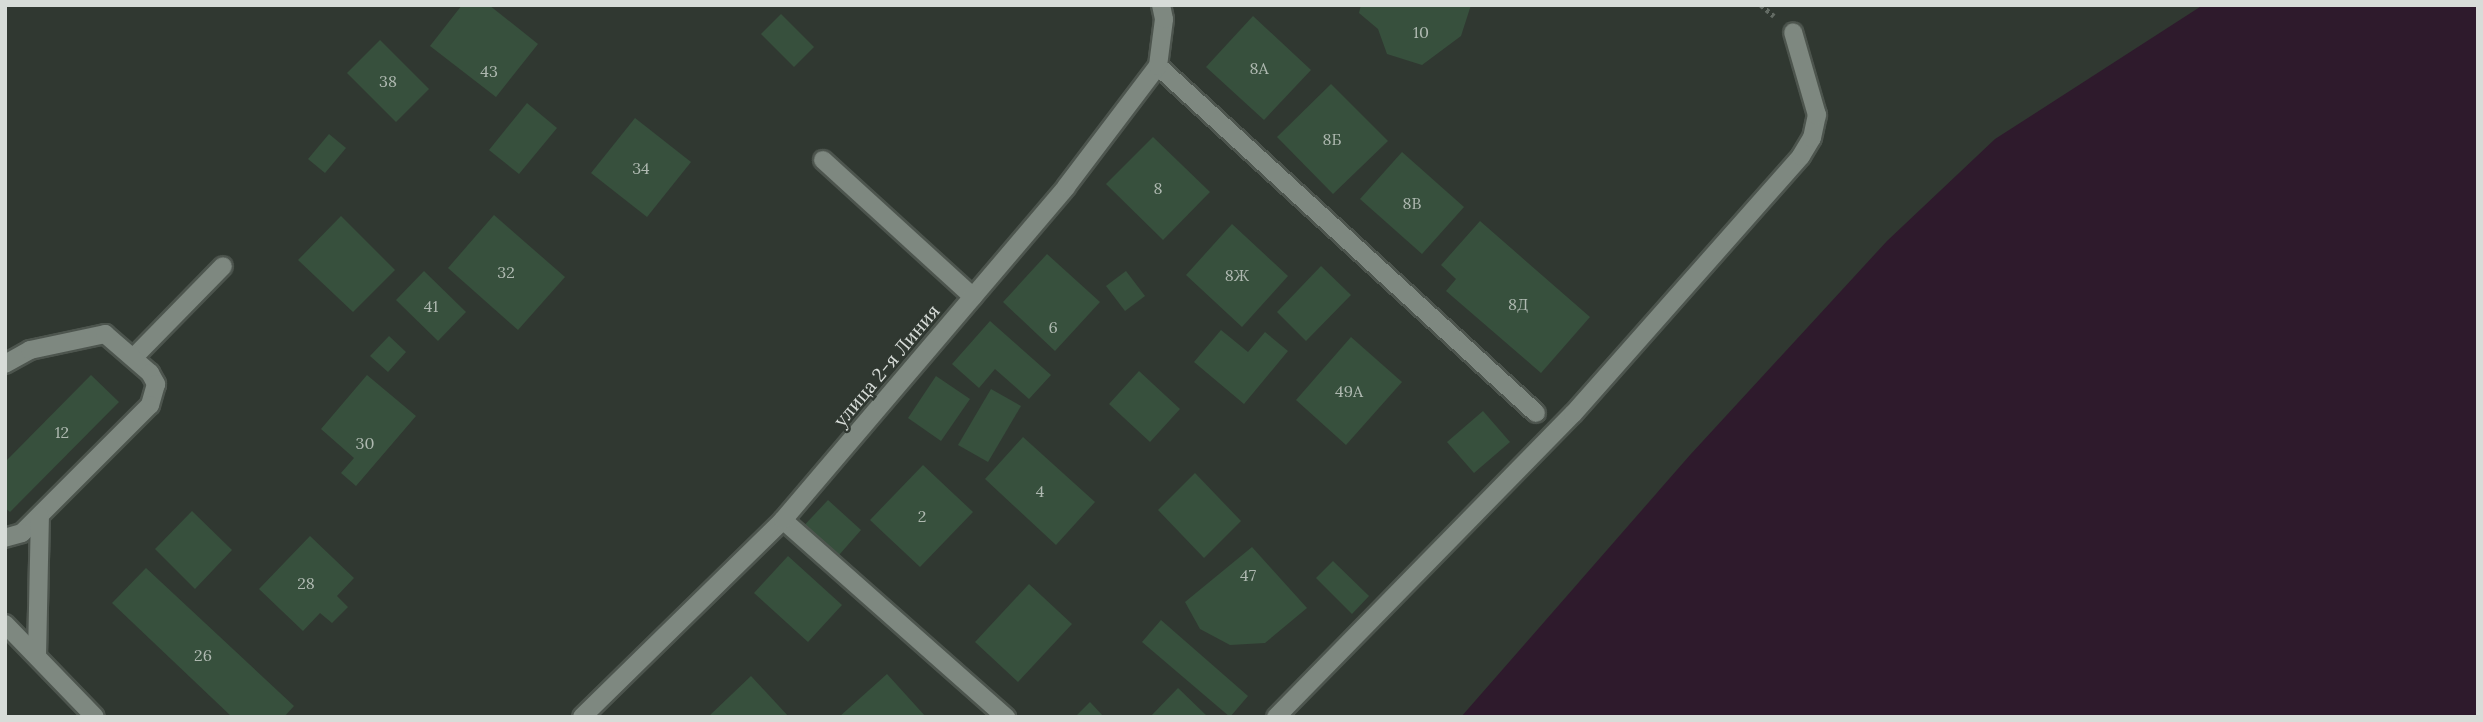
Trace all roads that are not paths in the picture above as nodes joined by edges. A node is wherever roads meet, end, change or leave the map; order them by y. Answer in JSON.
{"nodes":[{"id":1,"x":1161,"y":5,"type":"edge"},
{"id":2,"x":1793,"y":32,"type":"dead end"},
{"id":3,"x":1157,"y":66,"type":"junction"},
{"id":4,"x":823,"y":160,"type":"dead end"},
{"id":5,"x":223,"y":266,"type":"dead end"},
{"id":6,"x":973,"y":297,"type":"junction"},
{"id":7,"x":134,"y":357,"type":"junction"},
{"id":8,"x":5,"y":364,"type":"edge"},
{"id":9,"x":1536,"y":413,"type":"dead end"},
{"id":10,"x":40,"y":516,"type":"junction"},
{"id":11,"x":783,"y":520,"type":"junction"},
{"id":12,"x":5,"y":538,"type":"edge"},
{"id":13,"x":5,"y":624,"type":"edge"},
{"id":14,"x":37,"y":656,"type":"junction"},
{"id":15,"x":95,"y":717,"type":"edge"},
{"id":16,"x":582,"y":717,"type":"edge"},
{"id":17,"x":1006,"y":717,"type":"edge"},
{"id":18,"x":1276,"y":717,"type":"edge"}],
"edges":[{"from":1,"to":3,"type":"street","name":"улица 2-я Линия"},
{"from":2,"to":18,"type":"street"},
{"from":3,"to":6,"type":"street","name":"улица 2-я Линия"},
{"from":3,"to":9,"type":"street"},
{"from":4,"to":6,"type":"street"},
{"from":5,"to":7,"type":"street"},
{"from":6,"to":11,"type":"street","name":"улица 2-я Линия"},
{"from":7,"to":8,"type":"street"},
{"from":7,"to":10,"type":"street"},
{"from":10,"to":12,"type":"street"},
{"from":10,"to":14,"type":"street"},
{"from":11,"to":16,"type":"street","name":"улица 2-я Линия"},
{"from":11,"to":17,"type":"street"},
{"from":13,"to":14,"type":"street"},
{"from":14,"to":15,"type":"street"}]}
